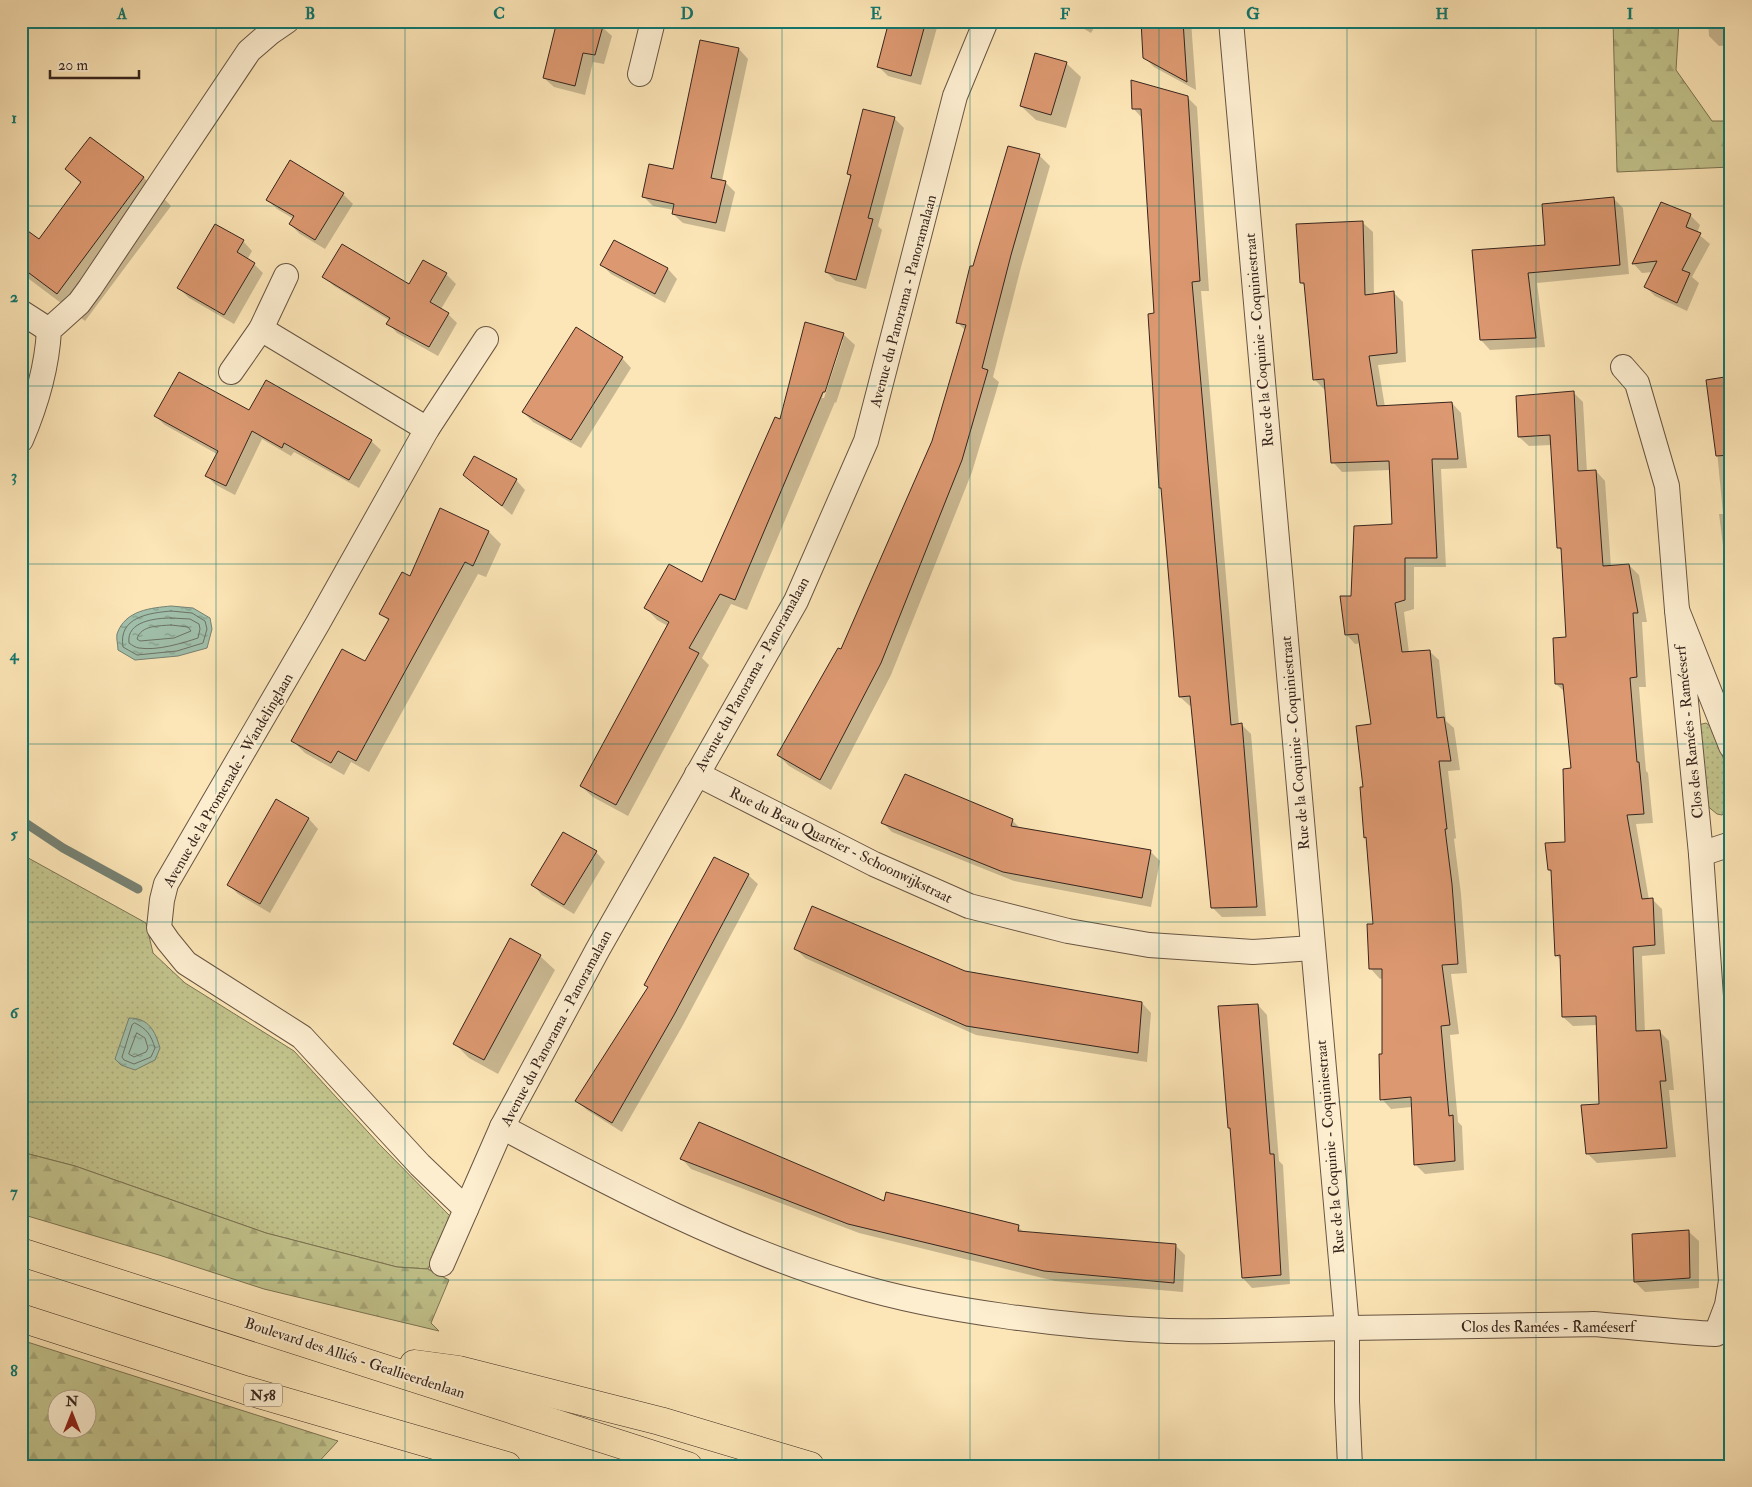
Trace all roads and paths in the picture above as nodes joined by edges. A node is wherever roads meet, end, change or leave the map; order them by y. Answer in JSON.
{"nodes":[{"id":1,"x":287,"y":21,"type":"edge"},
{"id":2,"x":653,"y":21,"type":"edge"},
{"id":3,"x":986,"y":21,"type":"edge"},
{"id":4,"x":1231,"y":21,"type":"edge"},
{"id":5,"x":640,"y":74,"type":"dead end"},
{"id":6,"x":286,"y":276,"type":"dead end"},
{"id":7,"x":21,"y":312,"type":"edge"},
{"id":8,"x":262,"y":329,"type":"junction"},
{"id":9,"x":49,"y":330,"type":"junction"},
{"id":10,"x":486,"y":339,"type":"dead end"},
{"id":11,"x":1623,"y":367,"type":"dead end"},
{"id":12,"x":231,"y":372,"type":"dead end"},
{"id":13,"x":427,"y":429,"type":"junction"},
{"id":14,"x":21,"y":440,"type":"edge"},
{"id":15,"x":1676,"y":610,"type":"junction"},
{"id":16,"x":1731,"y":746,"type":"edge"},
{"id":17,"x":697,"y":774,"type":"junction"},
{"id":18,"x":1731,"y":844,"type":"edge"},
{"id":19,"x":1701,"y":854,"type":"junction"},
{"id":20,"x":1313,"y":948,"type":"junction"},
{"id":21,"x":502,"y":1127,"type":"junction"},
{"id":22,"x":466,"y":1208,"type":"junction"},
{"id":23,"x":21,"y":1252,"type":"edge"},
{"id":24,"x":442,"y":1264,"type":"dead end"},
{"id":25,"x":21,"y":1318,"type":"edge"},
{"id":26,"x":1347,"y":1328,"type":"junction"},
{"id":27,"x":344,"y":1354,"type":"junction"},
{"id":28,"x":506,"y":1466,"type":"edge"},
{"id":29,"x":688,"y":1466,"type":"edge"},
{"id":30,"x":810,"y":1466,"type":"edge"},
{"id":31,"x":1350,"y":1466,"type":"edge"}],
"edges":[{"from":1,"to":9,"type":"street"},
{"from":2,"to":5,"type":"street"},
{"from":3,"to":17,"type":"street","name":"Avenue du Panorama - Panoramalaan"},
{"from":4,"to":20,"type":"street","name":"Rue de la Coquinie - Coquiniestraat"},
{"from":6,"to":8,"type":"street"},
{"from":7,"to":9,"type":"street"},
{"from":8,"to":12,"type":"street"},
{"from":8,"to":13,"type":"street"},
{"from":9,"to":14,"type":"street"},
{"from":10,"to":13,"type":"street","name":"Avenue de la Promenade - Wandelinglaan"},
{"from":11,"to":15,"type":"street","name":"Clos des Ramées - Raméeserf"},
{"from":13,"to":22,"type":"street","name":"Avenue de la Promenade - Wandelinglaan"},
{"from":15,"to":16,"type":"street","name":"Clos des Ramées - Raméeserf"},
{"from":15,"to":19,"type":"street","name":"Clos des Ramées - Raméeserf"},
{"from":17,"to":20,"type":"street","name":"Rue du Beau Quartier - Schoonwijkstraat"},
{"from":17,"to":21,"type":"street","name":"Avenue du Panorama - Panoramalaan"},
{"from":18,"to":19,"type":"street"},
{"from":19,"to":26,"type":"street","name":"Clos des Ramées - Raméeserf"},
{"from":20,"to":26,"type":"street","name":"Rue de la Coquinie - Coquiniestraat"},
{"from":21,"to":22,"type":"street","name":"Avenue du Panorama - Panoramalaan"},
{"from":21,"to":26,"type":"street"},
{"from":22,"to":24,"type":"street","name":"Avenue du Panorama - Panoramalaan"},
{"from":23,"to":27,"type":"highway","name":"Boulevard des Alliés - Geallieerdenlaan"},
{"from":25,"to":28,"type":"highway","number":"N58"},
{"from":26,"to":31,"type":"street","name":"Rue de la Coquinie - Coquiniestraat"},
{"from":27,"to":29,"type":"highway","name":"Boulevard des Alliés - Geallieerdenlaan"},
{"from":27,"to":30,"type":"highway"}]}
